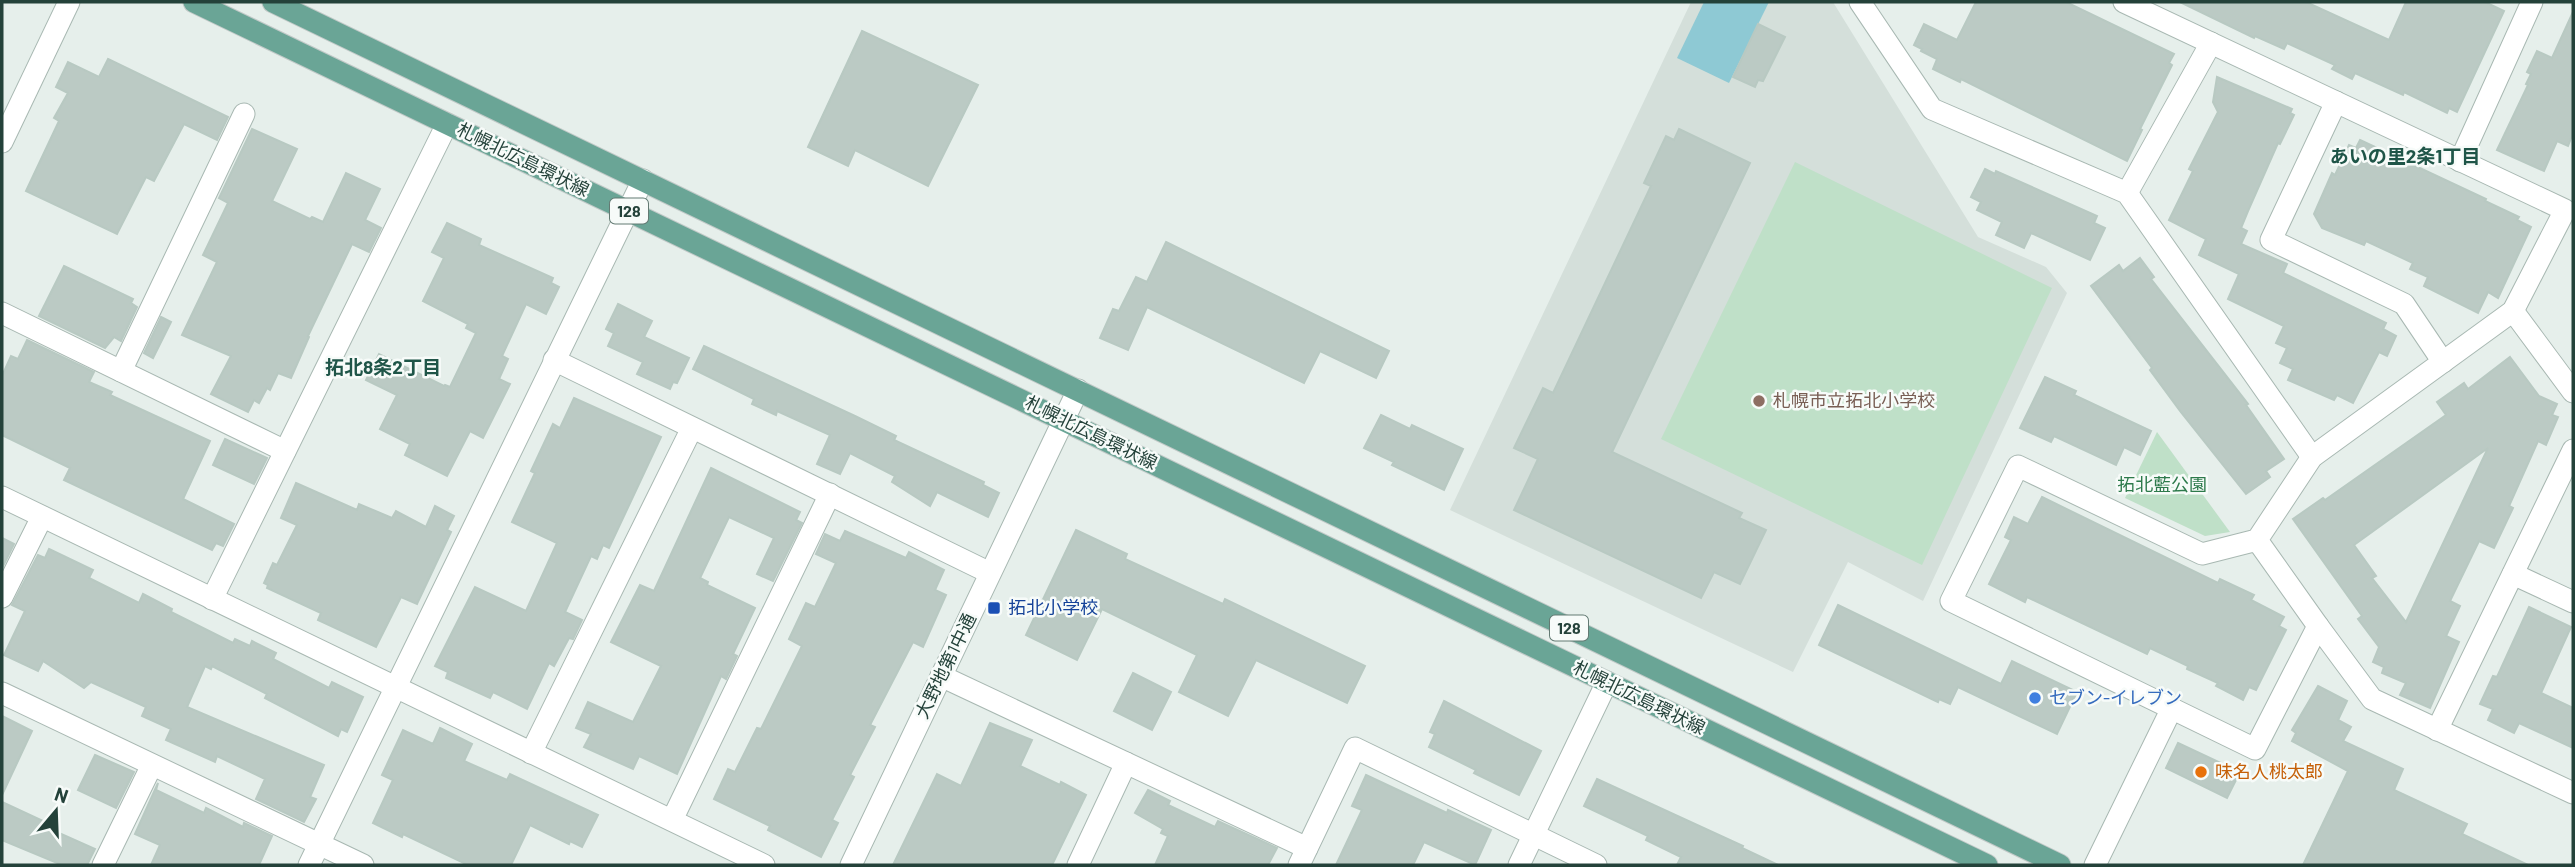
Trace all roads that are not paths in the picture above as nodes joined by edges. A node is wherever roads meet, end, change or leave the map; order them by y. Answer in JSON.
{"nodes":[{"id":1,"x":69,"y":2,"type":"edge"},
{"id":2,"x":194,"y":2,"type":"edge"},
{"id":3,"x":273,"y":2,"type":"edge"},
{"id":4,"x":1860,"y":2,"type":"edge"},
{"id":5,"x":2124,"y":2,"type":"edge"},
{"id":6,"x":2532,"y":2,"type":"edge"},
{"id":7,"x":2211,"y":43,"type":"junction"},
{"id":8,"x":2336,"y":102,"type":"junction"},
{"id":9,"x":244,"y":114,"type":"dead end"},
{"id":10,"x":447,"y":124,"type":"junction"},
{"id":11,"x":2,"y":142,"type":"edge"},
{"id":12,"x":2460,"y":161,"type":"junction"},
{"id":13,"x":643,"y":180,"type":"junction"},
{"id":14,"x":2127,"y":193,"type":"junction"},
{"id":15,"x":2571,"y":206,"type":"edge"},
{"id":16,"x":627,"y":210,"type":"junction"},
{"id":17,"x":2513,"y":311,"type":"junction"},
{"id":18,"x":2,"y":313,"type":"edge"},
{"id":19,"x":554,"y":360,"type":"junction"},
{"id":20,"x":2443,"y":362,"type":"junction"},
{"id":21,"x":121,"y":371,"type":"junction"},
{"id":22,"x":1078,"y":390,"type":"junction"},
{"id":23,"x":2573,"y":392,"type":"edge"},
{"id":24,"x":1063,"y":420,"type":"junction"},
{"id":25,"x":692,"y":428,"type":"junction"},
{"id":26,"x":2573,"y":450,"type":"edge"},
{"id":27,"x":285,"y":451,"type":"junction"},
{"id":28,"x":2312,"y":457,"type":"junction"},
{"id":29,"x":830,"y":494,"type":"junction"},
{"id":30,"x":2,"y":497,"type":"edge"},
{"id":31,"x":42,"y":517,"type":"junction"},
{"id":32,"x":2258,"y":540,"type":"junction"},
{"id":33,"x":990,"y":573,"type":"junction"},
{"id":34,"x":2513,"y":574,"type":"junction"},
{"id":35,"x":2,"y":597,"type":"edge"},
{"id":36,"x":212,"y":599,"type":"junction"},
{"id":37,"x":2573,"y":602,"type":"edge"},
{"id":38,"x":2318,"y":626,"type":"junction"},
{"id":39,"x":941,"y":676,"type":"junction"},
{"id":40,"x":1607,"y":682,"type":"junction"},
{"id":41,"x":394,"y":687,"type":"junction"},
{"id":42,"x":2,"y":693,"type":"edge"},
{"id":43,"x":2172,"y":708,"type":"junction"},
{"id":44,"x":2437,"y":730,"type":"junction"},
{"id":45,"x":531,"y":753,"type":"junction"},
{"id":46,"x":1126,"y":763,"type":"junction"},
{"id":47,"x":152,"y":765,"type":"junction"},
{"id":48,"x":2573,"y":793,"type":"edge"},
{"id":49,"x":671,"y":820,"type":"junction"},
{"id":50,"x":1534,"y":835,"type":"junction"},
{"id":51,"x":319,"y":844,"type":"junction"},
{"id":52,"x":1303,"y":857,"type":"edge"},
{"id":53,"x":103,"y":865,"type":"edge"},
{"id":54,"x":309,"y":865,"type":"edge"},
{"id":55,"x":363,"y":865,"type":"edge"},
{"id":56,"x":764,"y":865,"type":"edge"},
{"id":57,"x":850,"y":865,"type":"edge"},
{"id":58,"x":1078,"y":865,"type":"edge"},
{"id":59,"x":1519,"y":865,"type":"edge"},
{"id":60,"x":1596,"y":865,"type":"edge"},
{"id":61,"x":1987,"y":865,"type":"edge"},
{"id":62,"x":2060,"y":865,"type":"edge"},
{"id":63,"x":2095,"y":865,"type":"edge"}],
"edges":[{"from":1,"to":11,"type":"street"},
{"from":2,"to":10,"type":"main road","name":"札幌北広島環状線","number":"128"},
{"from":3,"to":13,"type":"main road","name":"札幌北広島環状線","number":"128"},
{"from":4,"to":14,"type":"street"},
{"from":5,"to":7,"type":"street"},
{"from":6,"to":12,"type":"street"},
{"from":7,"to":8,"type":"street"},
{"from":7,"to":14,"type":"street"},
{"from":8,"to":12,"type":"street"},
{"from":8,"to":20,"type":"street"},
{"from":9,"to":21,"type":"street"},
{"from":10,"to":16,"type":"main road","name":"札幌北広島環状線","number":"128"},
{"from":10,"to":27,"type":"street"},
{"from":12,"to":15,"type":"street"},
{"from":13,"to":16,"type":"street"},
{"from":13,"to":22,"type":"main road","name":"札幌北広島環状線","number":"128"},
{"from":14,"to":28,"type":"street"},
{"from":15,"to":17,"type":"street"},
{"from":16,"to":19,"type":"street"},
{"from":16,"to":24,"type":"main road","name":"札幌北広島環状線","number":"128"},
{"from":17,"to":20,"type":"street"},
{"from":17,"to":23,"type":"street"},
{"from":18,"to":21,"type":"street"},
{"from":19,"to":25,"type":"street"},
{"from":19,"to":41,"type":"street"},
{"from":20,"to":28,"type":"street"},
{"from":21,"to":27,"type":"street"},
{"from":22,"to":24,"type":"street","name":"大野地第1中通"},
{"from":22,"to":62,"type":"main road","name":"札幌北広島環状線","number":"128"},
{"from":24,"to":33,"type":"street","name":"大野地第1中通"},
{"from":24,"to":40,"type":"main road","name":"札幌北広島環状線","number":"128"},
{"from":25,"to":29,"type":"street"},
{"from":25,"to":45,"type":"street"},
{"from":26,"to":34,"type":"street"},
{"from":27,"to":36,"type":"street"},
{"from":28,"to":32,"type":"street"},
{"from":29,"to":33,"type":"street"},
{"from":29,"to":49,"type":"street"},
{"from":30,"to":31,"type":"street"},
{"from":31,"to":35,"type":"street"},
{"from":31,"to":36,"type":"street"},
{"from":32,"to":38,"type":"street"},
{"from":32,"to":43,"type":"street"},
{"from":33,"to":39,"type":"street","name":"大野地第1中通"},
{"from":34,"to":37,"type":"street"},
{"from":34,"to":44,"type":"street"},
{"from":36,"to":41,"type":"street"},
{"from":38,"to":43,"type":"street"},
{"from":38,"to":44,"type":"street"},
{"from":39,"to":46,"type":"street"},
{"from":39,"to":57,"type":"street","name":"大野地第1中通"},
{"from":40,"to":50,"type":"street"},
{"from":40,"to":61,"type":"main road","name":"札幌北広島環状線","number":"128"},
{"from":41,"to":45,"type":"street"},
{"from":41,"to":51,"type":"street"},
{"from":42,"to":47,"type":"street"},
{"from":43,"to":63,"type":"street"},
{"from":44,"to":48,"type":"street"},
{"from":45,"to":49,"type":"street"},
{"from":46,"to":52,"type":"street"},
{"from":46,"to":58,"type":"street"},
{"from":47,"to":51,"type":"street"},
{"from":47,"to":53,"type":"street"},
{"from":49,"to":56,"type":"street"},
{"from":50,"to":52,"type":"street"},
{"from":50,"to":59,"type":"street"},
{"from":50,"to":60,"type":"street"},
{"from":51,"to":54,"type":"street"},
{"from":51,"to":55,"type":"street"}]}
